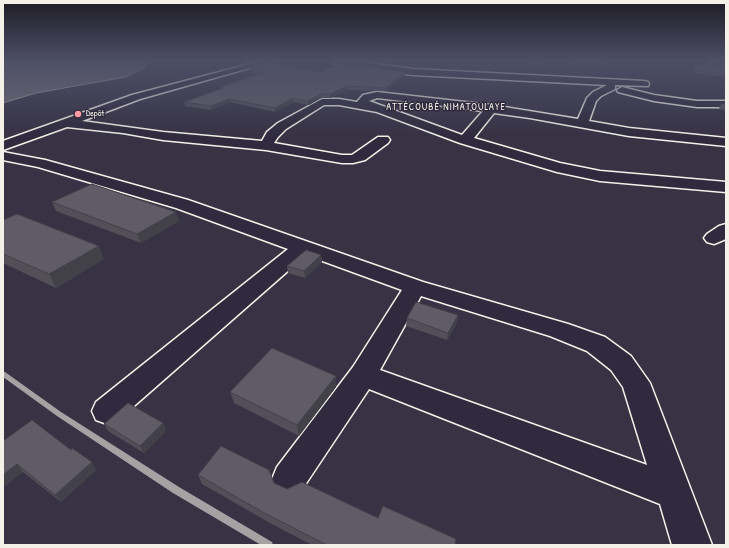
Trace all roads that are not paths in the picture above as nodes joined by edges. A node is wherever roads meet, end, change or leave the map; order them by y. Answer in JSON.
{"nodes":[{"id":1,"x":173,"y":87,"type":"edge"},
{"id":2,"x":604,"y":87,"type":"edge"},
{"id":3,"x":616,"y":87,"type":"edge"},
{"id":4,"x":697,"y":104,"type":"junction"},
{"id":5,"x":726,"y":104,"type":"edge"},
{"id":6,"x":492,"y":108,"type":"junction"},
{"id":7,"x":377,"y":109,"type":"junction"},
{"id":8,"x":726,"y":117,"type":"edge"},
{"id":9,"x":67,"y":123,"type":"junction"},
{"id":10,"x":582,"y":123,"type":"junction"},
{"id":11,"x":383,"y":140,"type":"dead end"},
{"id":12,"x":465,"y":140,"type":"junction"},
{"id":13,"x":726,"y":142,"type":"edge"},
{"id":14,"x":3,"y":146,"type":"edge"},
{"id":15,"x":266,"y":146,"type":"junction"},
{"id":16,"x":3,"y":156,"type":"edge"},
{"id":17,"x":726,"y":187,"type":"edge"},
{"id":18,"x":303,"y":247,"type":"junction"},
{"id":19,"x":415,"y":287,"type":"junction"},
{"id":20,"x":363,"y":375,"type":"junction"},
{"id":21,"x":107,"y":411,"type":"dead end"},
{"id":22,"x":289,"y":479,"type":"dead end"},
{"id":23,"x":674,"y":492,"type":"junction"},
{"id":24,"x":692,"y":545,"type":"edge"}],
"edges":[{"from":1,"to":9,"type":"street"},
{"from":2,"to":10,"type":"street"},
{"from":3,"to":4,"type":"street"},
{"from":4,"to":5,"type":"street"},
{"from":4,"to":8,"type":"street"},
{"from":6,"to":7,"type":"street"},
{"from":6,"to":10,"type":"street"},
{"from":6,"to":12,"type":"street"},
{"from":7,"to":12,"type":"street"},
{"from":7,"to":15,"type":"street"},
{"from":9,"to":14,"type":"street"},
{"from":9,"to":15,"type":"street"},
{"from":10,"to":13,"type":"street"},
{"from":11,"to":15,"type":"street"},
{"from":12,"to":17,"type":"street"},
{"from":16,"to":18,"type":"street"},
{"from":18,"to":19,"type":"street"},
{"from":18,"to":21,"type":"street"},
{"from":19,"to":20,"type":"street"},
{"from":19,"to":23,"type":"street"},
{"from":20,"to":22,"type":"street"},
{"from":20,"to":23,"type":"street"},
{"from":23,"to":24,"type":"street"}]}
